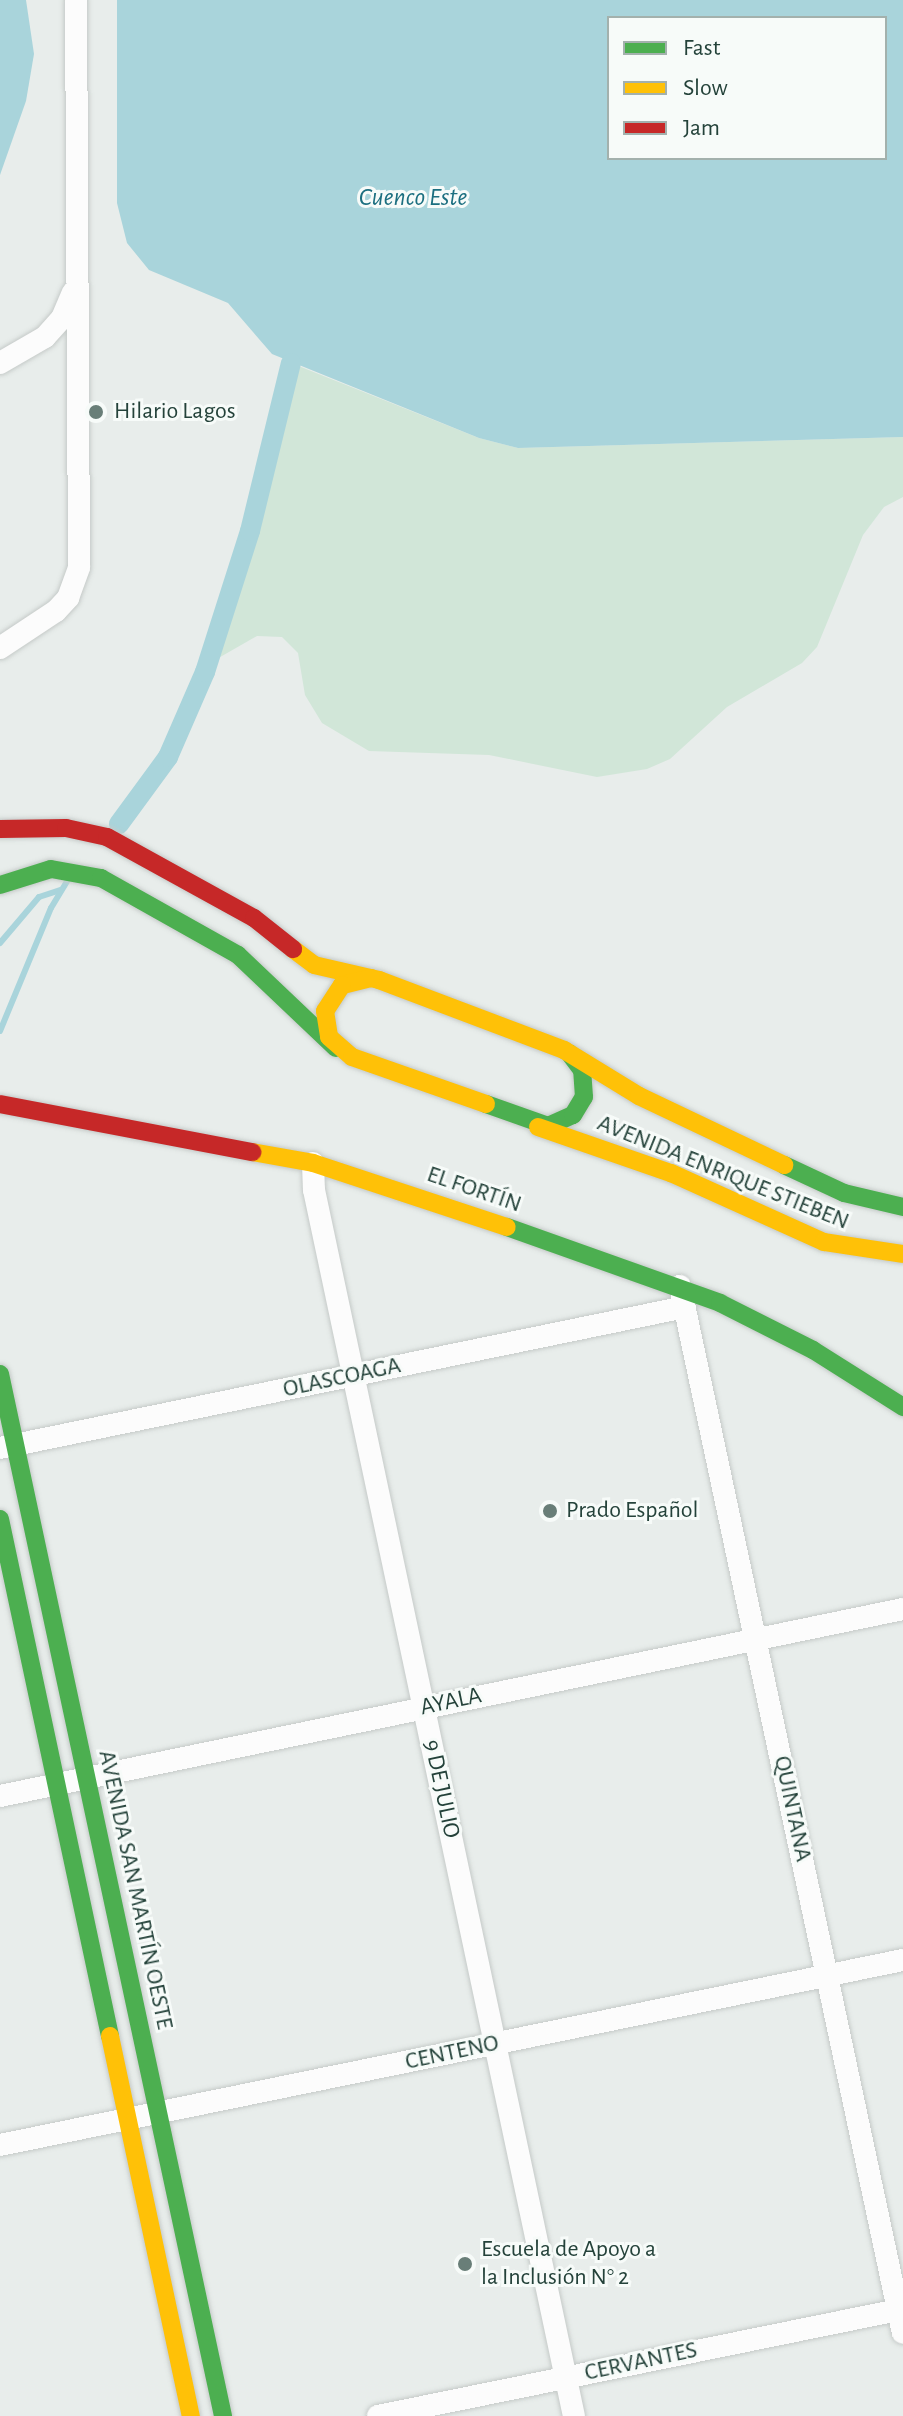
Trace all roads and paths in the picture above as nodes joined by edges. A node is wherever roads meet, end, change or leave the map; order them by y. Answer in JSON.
{"nodes":[{"id":1,"x":76,"y":0,"type":"edge"},
{"id":2,"x":76,"y":279,"type":"junction"},
{"id":3,"x":0,"y":363,"type":"edge"},
{"id":4,"x":0,"y":648,"type":"edge"},
{"id":5,"x":0,"y":829,"type":"edge"},
{"id":6,"x":155,"y":862,"type":"junction"},
{"id":7,"x":0,"y":885,"type":"edge"},
{"id":8,"x":136,"y":898,"type":"junction"},
{"id":9,"x":379,"y":980,"type":"junction"},
{"id":10,"x":564,"y":1050,"type":"junction"},
{"id":11,"x":341,"y":1051,"type":"junction"},
{"id":12,"x":0,"y":1104,"type":"edge"},
{"id":13,"x":529,"y":1123,"type":"junction"},
{"id":14,"x":313,"y":1163,"type":"junction"},
{"id":15,"x":903,"y":1207,"type":"edge"},
{"id":16,"x":903,"y":1254,"type":"edge"},
{"id":17,"x":683,"y":1296,"type":"junction"},
{"id":18,"x":0,"y":1374,"type":"edge"},
{"id":19,"x":353,"y":1375,"type":"junction"},
{"id":20,"x":903,"y":1407,"type":"edge"},
{"id":21,"x":8,"y":1446,"type":"edge"},
{"id":22,"x":0,"y":1519,"type":"edge"},
{"id":23,"x":903,"y":1609,"type":"edge"},
{"id":24,"x":756,"y":1639,"type":"junction"},
{"id":25,"x":424,"y":1708,"type":"junction"},
{"id":26,"x":86,"y":1778,"type":"junction"},
{"id":27,"x":56,"y":1784,"type":"junction"},
{"id":28,"x":0,"y":1796,"type":"edge"},
{"id":29,"x":903,"y":1960,"type":"edge"},
{"id":30,"x":827,"y":1976,"type":"junction"},
{"id":31,"x":495,"y":2044,"type":"junction"},
{"id":32,"x":158,"y":2113,"type":"junction"},
{"id":33,"x":128,"y":2119,"type":"junction"},
{"id":34,"x":0,"y":2145,"type":"edge"},
{"id":35,"x":900,"y":2309,"type":"edge"},
{"id":36,"x":903,"y":2333,"type":"edge"},
{"id":37,"x":565,"y":2378,"type":"junction"},
{"id":38,"x":191,"y":2416,"type":"edge"},
{"id":39,"x":223,"y":2416,"type":"edge"},
{"id":40,"x":378,"y":2416,"type":"edge"},
{"id":41,"x":574,"y":2416,"type":"edge"}],
"edges":[{"from":1,"to":2,"type":"street"},
{"from":2,"to":3,"type":"street"},
{"from":2,"to":4,"type":"street"},
{"from":5,"to":6,"type":"main road","name":"AVENIDA ENRIQUE STIEBEN"},
{"from":6,"to":8,"type":"main road"},
{"from":6,"to":9,"type":"main road","name":"AVENIDA ENRIQUE STIEBEN"},
{"from":7,"to":8,"type":"main road","name":"AVENIDA ENRIQUE STIEBEN"},
{"from":8,"to":11,"type":"main road","name":"AVENIDA ENRIQUE STIEBEN"},
{"from":9,"to":10,"type":"main road","name":"AVENIDA ENRIQUE STIEBEN"},
{"from":9,"to":11,"type":"main road"},
{"from":10,"to":13,"type":"main road","name":"AVENIDA ENRIQUE STIEBEN"},
{"from":10,"to":15,"type":"main road","name":"AVENIDA ENRIQUE STIEBEN"},
{"from":11,"to":13,"type":"main road","name":"AVENIDA ENRIQUE STIEBEN"},
{"from":12,"to":14,"type":"main road","name":"EL FORTÍN"},
{"from":13,"to":16,"type":"main road","name":"AVENIDA ENRIQUE STIEBEN"},
{"from":14,"to":17,"type":"main road","name":"EL FORTÍN"},
{"from":14,"to":19,"type":"street","name":"9 DE JULIO"},
{"from":17,"to":19,"type":"street","name":"OLASCOAGA"},
{"from":17,"to":20,"type":"main road","name":"EL FORTÍN"},
{"from":17,"to":24,"type":"street","name":"QUINTANA"},
{"from":18,"to":21,"type":"main road","name":"AVENIDA SAN MARTÍN OESTE"},
{"from":19,"to":21,"type":"street","name":"OLASCOAGA"},
{"from":19,"to":25,"type":"street","name":"9 DE JULIO"},
{"from":21,"to":26,"type":"main road","name":"AVENIDA SAN MARTÍN OESTE"},
{"from":22,"to":27,"type":"main road"},
{"from":23,"to":24,"type":"street","name":"AYALA"},
{"from":24,"to":25,"type":"street","name":"AYALA"},
{"from":24,"to":30,"type":"street","name":"QUINTANA"},
{"from":25,"to":26,"type":"street","name":"AYALA"},
{"from":25,"to":31,"type":"street","name":"9 DE JULIO"},
{"from":26,"to":27,"type":"street","name":"AYALA"},
{"from":26,"to":32,"type":"main road","name":"AVENIDA SAN MARTÍN OESTE"},
{"from":27,"to":28,"type":"street","name":"AYALA"},
{"from":27,"to":33,"type":"main road"},
{"from":29,"to":30,"type":"street","name":"CENTENO"},
{"from":30,"to":31,"type":"street","name":"CENTENO"},
{"from":30,"to":35,"type":"street","name":"QUINTANA"},
{"from":31,"to":32,"type":"street","name":"CENTENO"},
{"from":31,"to":37,"type":"street","name":"9 DE JULIO"},
{"from":32,"to":33,"type":"street","name":"CENTENO"},
{"from":32,"to":39,"type":"main road","name":"AVENIDA SAN MARTÍN OESTE"},
{"from":33,"to":34,"type":"street","name":"CENTENO"},
{"from":33,"to":38,"type":"main road"},
{"from":35,"to":36,"type":"street","name":"QUINTANA"},
{"from":35,"to":37,"type":"street","name":"CERVANTES"},
{"from":37,"to":40,"type":"street","name":"CERVANTES"},
{"from":37,"to":41,"type":"street","name":"9 DE JULIO"}]}
